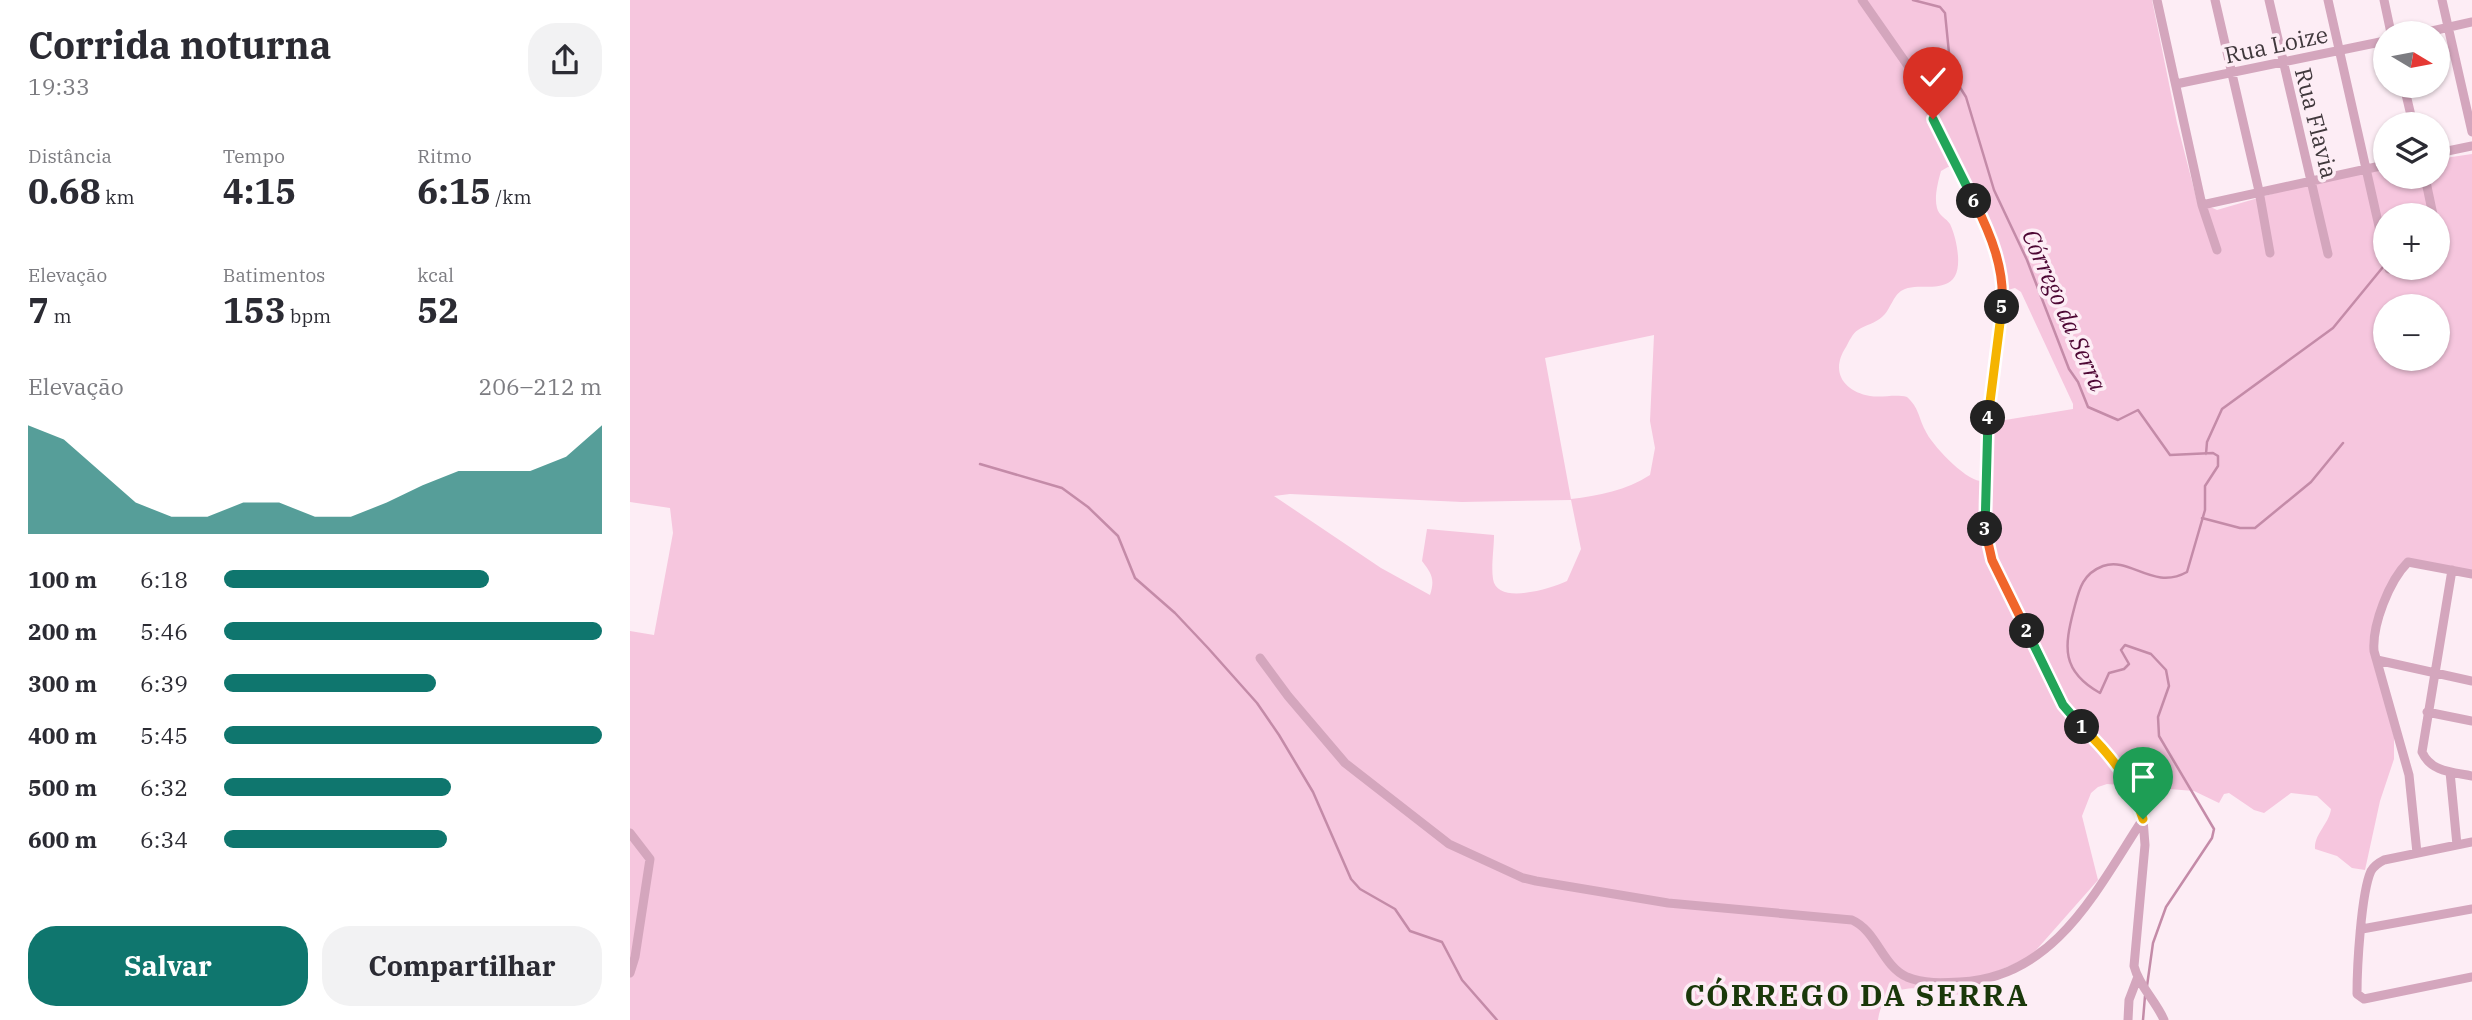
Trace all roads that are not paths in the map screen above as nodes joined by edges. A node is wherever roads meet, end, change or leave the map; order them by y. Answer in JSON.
{"nodes":[{"id":1,"x":1862,"y":0,"type":"edge"},
{"id":2,"x":2157,"y":0,"type":"edge"},
{"id":3,"x":2215,"y":0,"type":"edge"},
{"id":4,"x":2269,"y":0,"type":"edge"},
{"id":5,"x":2328,"y":0,"type":"edge"},
{"id":6,"x":2384,"y":0,"type":"edge"},
{"id":7,"x":2442,"y":0,"type":"edge"},
{"id":8,"x":2388,"y":21,"type":"edge"},
{"id":9,"x":2446,"y":21,"type":"edge"},
{"id":10,"x":2472,"y":22,"type":"edge"},
{"id":11,"x":2450,"y":28,"type":"edge"},
{"id":12,"x":2450,"y":37,"type":"edge"},
{"id":13,"x":2373,"y":43,"type":"edge"},
{"id":14,"x":2338,"y":50,"type":"junction"},
{"id":15,"x":2283,"y":63,"type":"junction"},
{"id":16,"x":2230,"y":73,"type":"junction"},
{"id":17,"x":2176,"y":84,"type":"junction"},
{"id":18,"x":2472,"y":132,"type":"edge"},
{"id":19,"x":2472,"y":146,"type":"edge"},
{"id":20,"x":2450,"y":151,"type":"edge"},
{"id":21,"x":2373,"y":167,"type":"edge"},
{"id":22,"x":2365,"y":169,"type":"junction"},
{"id":23,"x":2311,"y":180,"type":"junction"},
{"id":24,"x":2259,"y":191,"type":"junction"},
{"id":25,"x":2373,"y":203,"type":"edge"},
{"id":26,"x":2202,"y":205,"type":"junction"},
{"id":27,"x":2217,"y":250,"type":"dead end"},
{"id":28,"x":2270,"y":253,"type":"dead end"},
{"id":29,"x":2328,"y":254,"type":"dead end"},
{"id":30,"x":2452,"y":570,"type":"junction"},
{"id":31,"x":2472,"y":574,"type":"edge"},
{"id":32,"x":1261,"y":658,"type":"dead end"},
{"id":33,"x":2377,"y":660,"type":"junction"},
{"id":34,"x":2434,"y":672,"type":"junction"},
{"id":35,"x":2472,"y":681,"type":"edge"},
{"id":36,"x":2427,"y":712,"type":"junction"},
{"id":37,"x":2472,"y":721,"type":"edge"},
{"id":38,"x":2450,"y":772,"type":"junction"},
{"id":39,"x":2472,"y":776,"type":"edge"},
{"id":40,"x":2143,"y":819,"type":"junction"},
{"id":41,"x":630,"y":833,"type":"edge"},
{"id":42,"x":2472,"y":842,"type":"edge"},
{"id":43,"x":2457,"y":845,"type":"junction"},
{"id":44,"x":2417,"y":853,"type":"junction"},
{"id":45,"x":2472,"y":909,"type":"edge"},
{"id":46,"x":2362,"y":929,"type":"junction"},
{"id":47,"x":630,"y":973,"type":"edge"},
{"id":48,"x":2472,"y":977,"type":"edge"},
{"id":49,"x":2140,"y":982,"type":"junction"},
{"id":50,"x":2128,"y":1020,"type":"edge"},
{"id":51,"x":2164,"y":1020,"type":"edge"}],
"edges":[{"from":1,"to":40,"type":"street"},
{"from":2,"to":17,"type":"street"},
{"from":3,"to":16,"type":"street"},
{"from":4,"to":15,"type":"street","name":"Rua Flavia"},
{"from":5,"to":14,"type":"street"},
{"from":6,"to":8,"type":"street"},
{"from":7,"to":9,"type":"street"},
{"from":10,"to":11,"type":"street"},
{"from":12,"to":18,"type":"street"},
{"from":13,"to":14,"type":"street","name":"Rua Loize"},
{"from":14,"to":15,"type":"street","name":"Rua Loize"},
{"from":14,"to":22,"type":"street"},
{"from":15,"to":16,"type":"street","name":"Rua Loize"},
{"from":15,"to":23,"type":"street","name":"Rua Flavia"},
{"from":16,"to":17,"type":"street","name":"Rua Loize"},
{"from":16,"to":24,"type":"street"},
{"from":17,"to":26,"type":"street"},
{"from":19,"to":20,"type":"street"},
{"from":21,"to":22,"type":"street"},
{"from":22,"to":23,"type":"street"},
{"from":22,"to":25,"type":"street"},
{"from":23,"to":24,"type":"street"},
{"from":23,"to":29,"type":"street","name":"Rua Flavia"},
{"from":24,"to":26,"type":"street"},
{"from":24,"to":28,"type":"street"},
{"from":26,"to":27,"type":"street"},
{"from":30,"to":31,"type":"street"},
{"from":30,"to":33,"type":"street"},
{"from":30,"to":34,"type":"street"},
{"from":32,"to":40,"type":"street"},
{"from":33,"to":34,"type":"street"},
{"from":33,"to":44,"type":"street"},
{"from":34,"to":35,"type":"street"},
{"from":34,"to":36,"type":"street"},
{"from":36,"to":37,"type":"street"},
{"from":36,"to":38,"type":"street"},
{"from":38,"to":39,"type":"street"},
{"from":38,"to":43,"type":"street"},
{"from":40,"to":49,"type":"street"},
{"from":41,"to":47,"type":"street"},
{"from":42,"to":43,"type":"street"},
{"from":43,"to":44,"type":"street"},
{"from":44,"to":46,"type":"street"},
{"from":45,"to":46,"type":"street"},
{"from":46,"to":48,"type":"street"},
{"from":49,"to":50,"type":"street"},
{"from":49,"to":51,"type":"street"}]}
